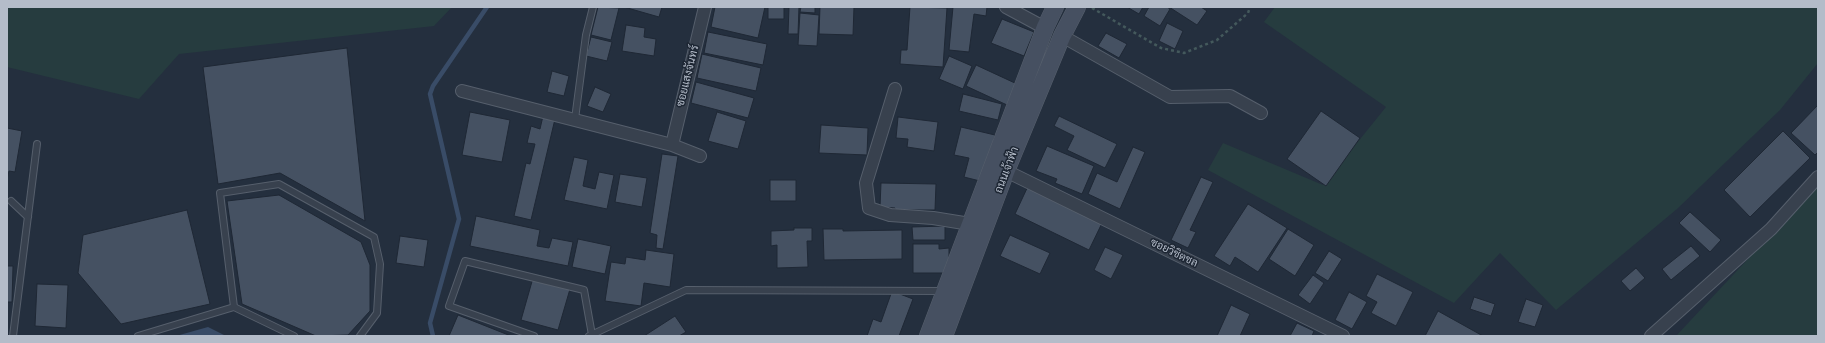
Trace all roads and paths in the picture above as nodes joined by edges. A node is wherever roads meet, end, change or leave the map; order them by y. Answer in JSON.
{"nodes":[{"id":1,"x":593,"y":7,"type":"edge"},
{"id":2,"x":705,"y":7,"type":"edge"},
{"id":3,"x":1006,"y":7,"type":"edge"},
{"id":4,"x":1055,"y":7,"type":"edge"},
{"id":5,"x":1077,"y":7,"type":"edge"},
{"id":6,"x":1091,"y":7,"type":"edge"},
{"id":7,"x":1250,"y":7,"type":"edge"},
{"id":8,"x":1045,"y":28,"type":"junction"},
{"id":9,"x":1062,"y":36,"type":"junction"},
{"id":10,"x":895,"y":89,"type":"dead end"},
{"id":11,"x":462,"y":91,"type":"dead end"},
{"id":12,"x":1261,"y":113,"type":"dead end"},
{"id":13,"x":575,"y":119,"type":"junction"},
{"id":14,"x":37,"y":144,"type":"dead end"},
{"id":15,"x":672,"y":145,"type":"junction"},
{"id":16,"x":700,"y":156,"type":"dead end"},
{"id":17,"x":1006,"y":170,"type":"junction"},
{"id":18,"x":1818,"y":177,"type":"edge"},
{"id":19,"x":11,"y":202,"type":"dead end"},
{"id":20,"x":28,"y":218,"type":"junction"},
{"id":21,"x":970,"y":224,"type":"junction"},
{"id":22,"x":945,"y":291,"type":"junction"},
{"id":23,"x":234,"y":307,"type":"junction"},
{"id":24,"x":591,"y":335,"type":"edge"},
{"id":25,"x":13,"y":336,"type":"edge"},
{"id":26,"x":138,"y":336,"type":"edge"},
{"id":27,"x":294,"y":336,"type":"edge"},
{"id":28,"x":360,"y":336,"type":"edge"},
{"id":29,"x":534,"y":336,"type":"edge"},
{"id":30,"x":928,"y":336,"type":"edge"},
{"id":31,"x":944,"y":336,"type":"edge"},
{"id":32,"x":1343,"y":336,"type":"edge"},
{"id":33,"x":1652,"y":336,"type":"edge"}],
"edges":[{"from":1,"to":13,"type":"lane"},
{"from":2,"to":15,"type":"street","name":"ซอยแสงจันทร์"},
{"from":3,"to":8,"type":"street"},
{"from":4,"to":8,"type":"main road","name":"ถนนเจ้าฟ้า"},
{"from":5,"to":9,"type":"main road","name":"ถนนเจ้าฟ้า"},
{"from":6,"to":7,"type":"path"},
{"from":8,"to":21,"type":"main road","name":"ถนนเจ้าฟ้า"},
{"from":9,"to":12,"type":"street"},
{"from":9,"to":17,"type":"main road","name":"ถนนเจ้าฟ้า"},
{"from":10,"to":21,"type":"street"},
{"from":11,"to":13,"type":"street"},
{"from":13,"to":15,"type":"street"},
{"from":14,"to":20,"type":"lane"},
{"from":15,"to":16,"type":"street"},
{"from":17,"to":31,"type":"main road","name":"ถนนเจ้าฟ้า"},
{"from":17,"to":32,"type":"street","name":"ซอยวิชิตชล"},
{"from":18,"to":33,"type":"street"},
{"from":19,"to":20,"type":"lane"},
{"from":20,"to":25,"type":"lane"},
{"from":21,"to":22,"type":"main road","name":"ถนนเจ้าฟ้า"},
{"from":22,"to":24,"type":"lane"},
{"from":22,"to":30,"type":"main road","name":"ถนนเจ้าฟ้า"},
{"from":23,"to":26,"type":"lane"},
{"from":23,"to":27,"type":"lane"},
{"from":23,"to":28,"type":"lane"},
{"from":24,"to":29,"type":"lane"}]}
